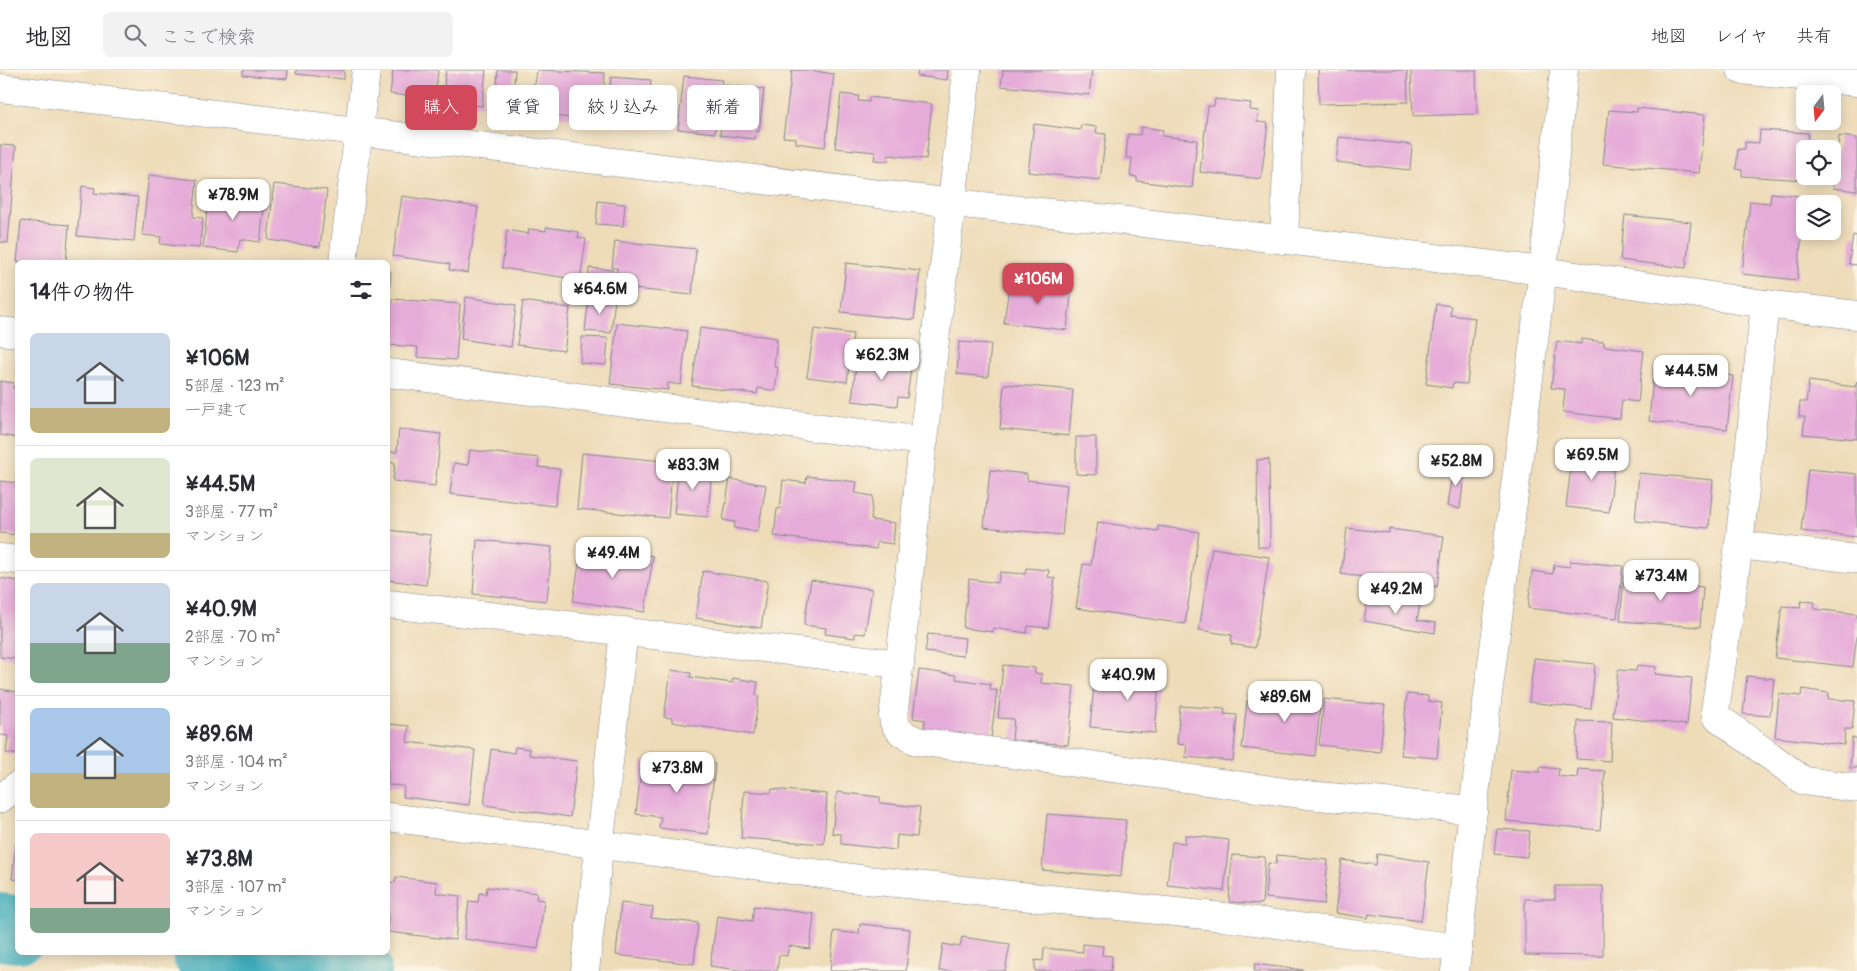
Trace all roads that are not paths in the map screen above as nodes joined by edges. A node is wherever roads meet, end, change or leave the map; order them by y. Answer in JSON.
{"nodes":[{"id":1,"x":366,"y":70,"type":"edge"},
{"id":2,"x":968,"y":70,"type":"edge"},
{"id":3,"x":1292,"y":70,"type":"edge"},
{"id":4,"x":1564,"y":70,"type":"edge"},
{"id":5,"x":1741,"y":70,"type":"edge"},
{"id":6,"x":1857,"y":82,"type":"edge"},
{"id":7,"x":0,"y":88,"type":"edge"},
{"id":8,"x":359,"y":131,"type":"junction"},
{"id":9,"x":953,"y":203,"type":"junction"},
{"id":10,"x":1284,"y":240,"type":"junction"},
{"id":11,"x":344,"y":260,"type":"edge"},
{"id":12,"x":1542,"y":271,"type":"junction"},
{"id":13,"x":1765,"y":304,"type":"junction"},
{"id":14,"x":1857,"y":315,"type":"edge"},
{"id":15,"x":0,"y":331,"type":"edge"},
{"id":16,"x":15,"y":333,"type":"edge"},
{"id":17,"x":390,"y":373,"type":"edge"},
{"id":18,"x":924,"y":441,"type":"junction"},
{"id":19,"x":1739,"y":545,"type":"junction"},
{"id":20,"x":0,"y":558,"type":"edge"},
{"id":21,"x":1857,"y":558,"type":"edge"},
{"id":22,"x":15,"y":560,"type":"edge"},
{"id":23,"x":390,"y":604,"type":"edge"},
{"id":24,"x":624,"y":631,"type":"junction"},
{"id":25,"x":900,"y":664,"type":"junction"},
{"id":26,"x":15,"y":787,"type":"edge"},
{"id":27,"x":1857,"y":788,"type":"edge"},
{"id":28,"x":0,"y":799,"type":"edge"},
{"id":29,"x":1473,"y":810,"type":"junction"},
{"id":30,"x":390,"y":817,"type":"edge"},
{"id":31,"x":601,"y":844,"type":"junction"},
{"id":32,"x":1457,"y":960,"type":"edge"},
{"id":33,"x":585,"y":971,"type":"edge"}],
"edges":[{"from":1,"to":8,"type":"street"},
{"from":2,"to":9,"type":"street"},
{"from":3,"to":10,"type":"street"},
{"from":4,"to":12,"type":"street"},
{"from":5,"to":6,"type":"street"},
{"from":7,"to":8,"type":"street"},
{"from":8,"to":9,"type":"street"},
{"from":8,"to":11,"type":"street"},
{"from":9,"to":10,"type":"street"},
{"from":9,"to":18,"type":"street"},
{"from":10,"to":12,"type":"street"},
{"from":12,"to":13,"type":"street"},
{"from":12,"to":29,"type":"street"},
{"from":13,"to":14,"type":"street"},
{"from":13,"to":19,"type":"street"},
{"from":15,"to":16,"type":"street"},
{"from":17,"to":18,"type":"street"},
{"from":18,"to":25,"type":"street"},
{"from":19,"to":21,"type":"street"},
{"from":19,"to":27,"type":"street"},
{"from":20,"to":22,"type":"street"},
{"from":23,"to":24,"type":"street"},
{"from":24,"to":25,"type":"street"},
{"from":24,"to":31,"type":"street"},
{"from":25,"to":29,"type":"street"},
{"from":26,"to":28,"type":"street"},
{"from":29,"to":32,"type":"street"},
{"from":30,"to":31,"type":"street"},
{"from":31,"to":32,"type":"street"},
{"from":31,"to":33,"type":"street"}]}
